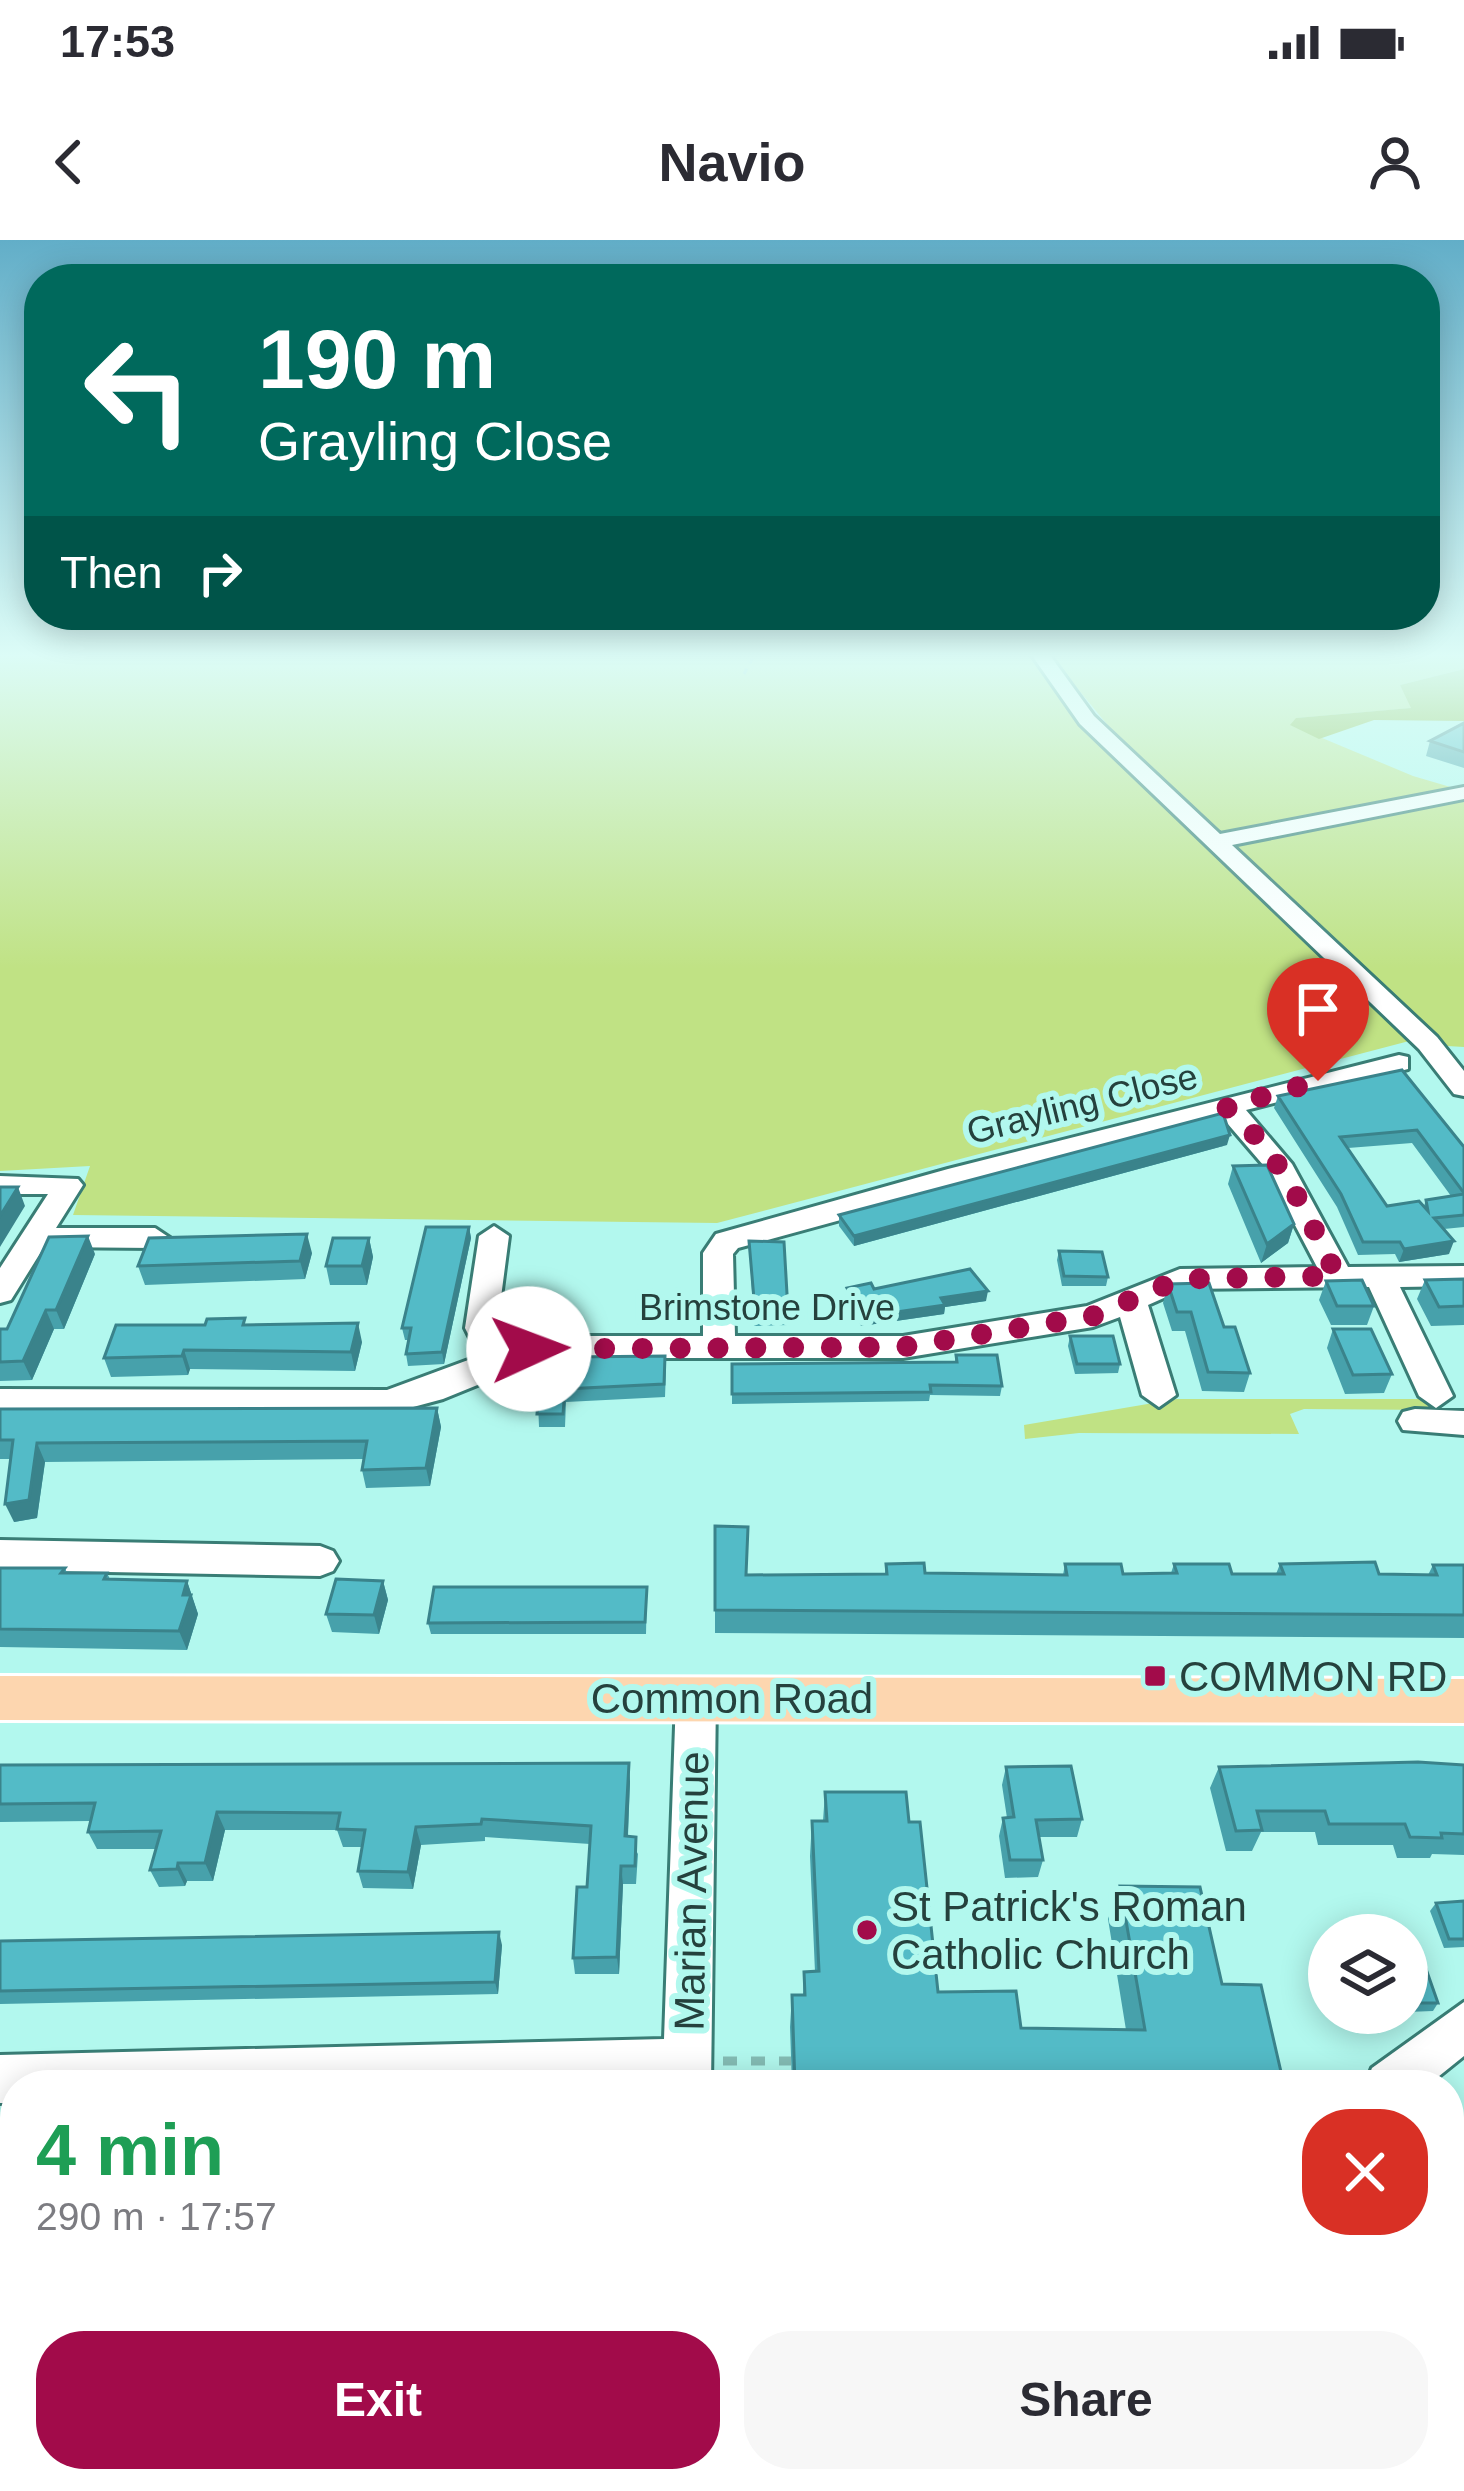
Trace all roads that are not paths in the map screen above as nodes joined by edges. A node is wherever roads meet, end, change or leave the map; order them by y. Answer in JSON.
{"nodes":[{"id":1,"x":1128,"y":759,"type":"edge"},
{"id":2,"x":1464,"y":794,"type":"edge"},
{"id":3,"x":1214,"y":842,"type":"junction"},
{"id":4,"x":1399,"y":1064,"type":"dead end"},
{"id":5,"x":1464,"y":1088,"type":"edge"},
{"id":6,"x":1226,"y":1107,"type":"junction"},
{"id":7,"x":0,"y":1185,"type":"edge"},
{"id":8,"x":494,"y":1236,"type":"dead end"},
{"id":9,"x":40,"y":1238,"type":"junction"},
{"id":10,"x":155,"y":1238,"type":"edge"},
{"id":11,"x":1337,"y":1276,"type":"junction"},
{"id":12,"x":1464,"y":1276,"type":"edge"},
{"id":13,"x":1380,"y":1278,"type":"junction"},
{"id":14,"x":0,"y":1293,"type":"edge"},
{"id":15,"x":1130,"y":1297,"type":"junction"},
{"id":16,"x":719,"y":1348,"type":"junction"},
{"id":17,"x":498,"y":1361,"type":"junction"},
{"id":18,"x":1159,"y":1395,"type":"dead end"},
{"id":19,"x":0,"y":1400,"type":"edge"},
{"id":20,"x":1464,"y":1423,"type":"edge"},
{"id":21,"x":0,"y":1555,"type":"edge"},
{"id":22,"x":320,"y":1561,"type":"dead end"},
{"id":23,"x":0,"y":1698,"type":"edge"},
{"id":24,"x":695,"y":1698,"type":"junction"},
{"id":25,"x":1464,"y":1701,"type":"edge"},
{"id":26,"x":1464,"y":2026,"type":"edge"},
{"id":27,"x":699,"y":2069,"type":"edge"},
{"id":28,"x":657,"y":2070,"type":"edge"},
{"id":29,"x":1408,"y":2070,"type":"edge"}],
"edges":[{"from":1,"to":3,"type":"street"},
{"from":2,"to":3,"type":"street"},
{"from":3,"to":5,"type":"street"},
{"from":4,"to":6,"type":"street","name":"Grayling Close"},
{"from":6,"to":11,"type":"street","name":"Grayling Close"},
{"from":6,"to":16,"type":"street","name":"Grayling Close"},
{"from":7,"to":9,"type":"street"},
{"from":8,"to":17,"type":"street"},
{"from":9,"to":10,"type":"street"},
{"from":9,"to":14,"type":"street"},
{"from":11,"to":13,"type":"street","name":"Brimstone Drive"},
{"from":11,"to":15,"type":"street","name":"Brimstone Drive"},
{"from":12,"to":13,"type":"street","name":"Brimstone Drive"},
{"from":13,"to":20,"type":"street"},
{"from":15,"to":16,"type":"street","name":"Brimstone Drive"},
{"from":15,"to":18,"type":"street"},
{"from":16,"to":17,"type":"street","name":"Brimstone Drive"},
{"from":17,"to":19,"type":"street","name":"Brimstone Drive"},
{"from":21,"to":22,"type":"street"},
{"from":23,"to":24,"type":"main road","name":"Common Road"},
{"from":24,"to":25,"type":"main road","name":"Common Road"},
{"from":24,"to":27,"type":"street","name":"Marian Avenue"},
{"from":26,"to":29,"type":"street"},
{"from":27,"to":28,"type":"street"}]}
